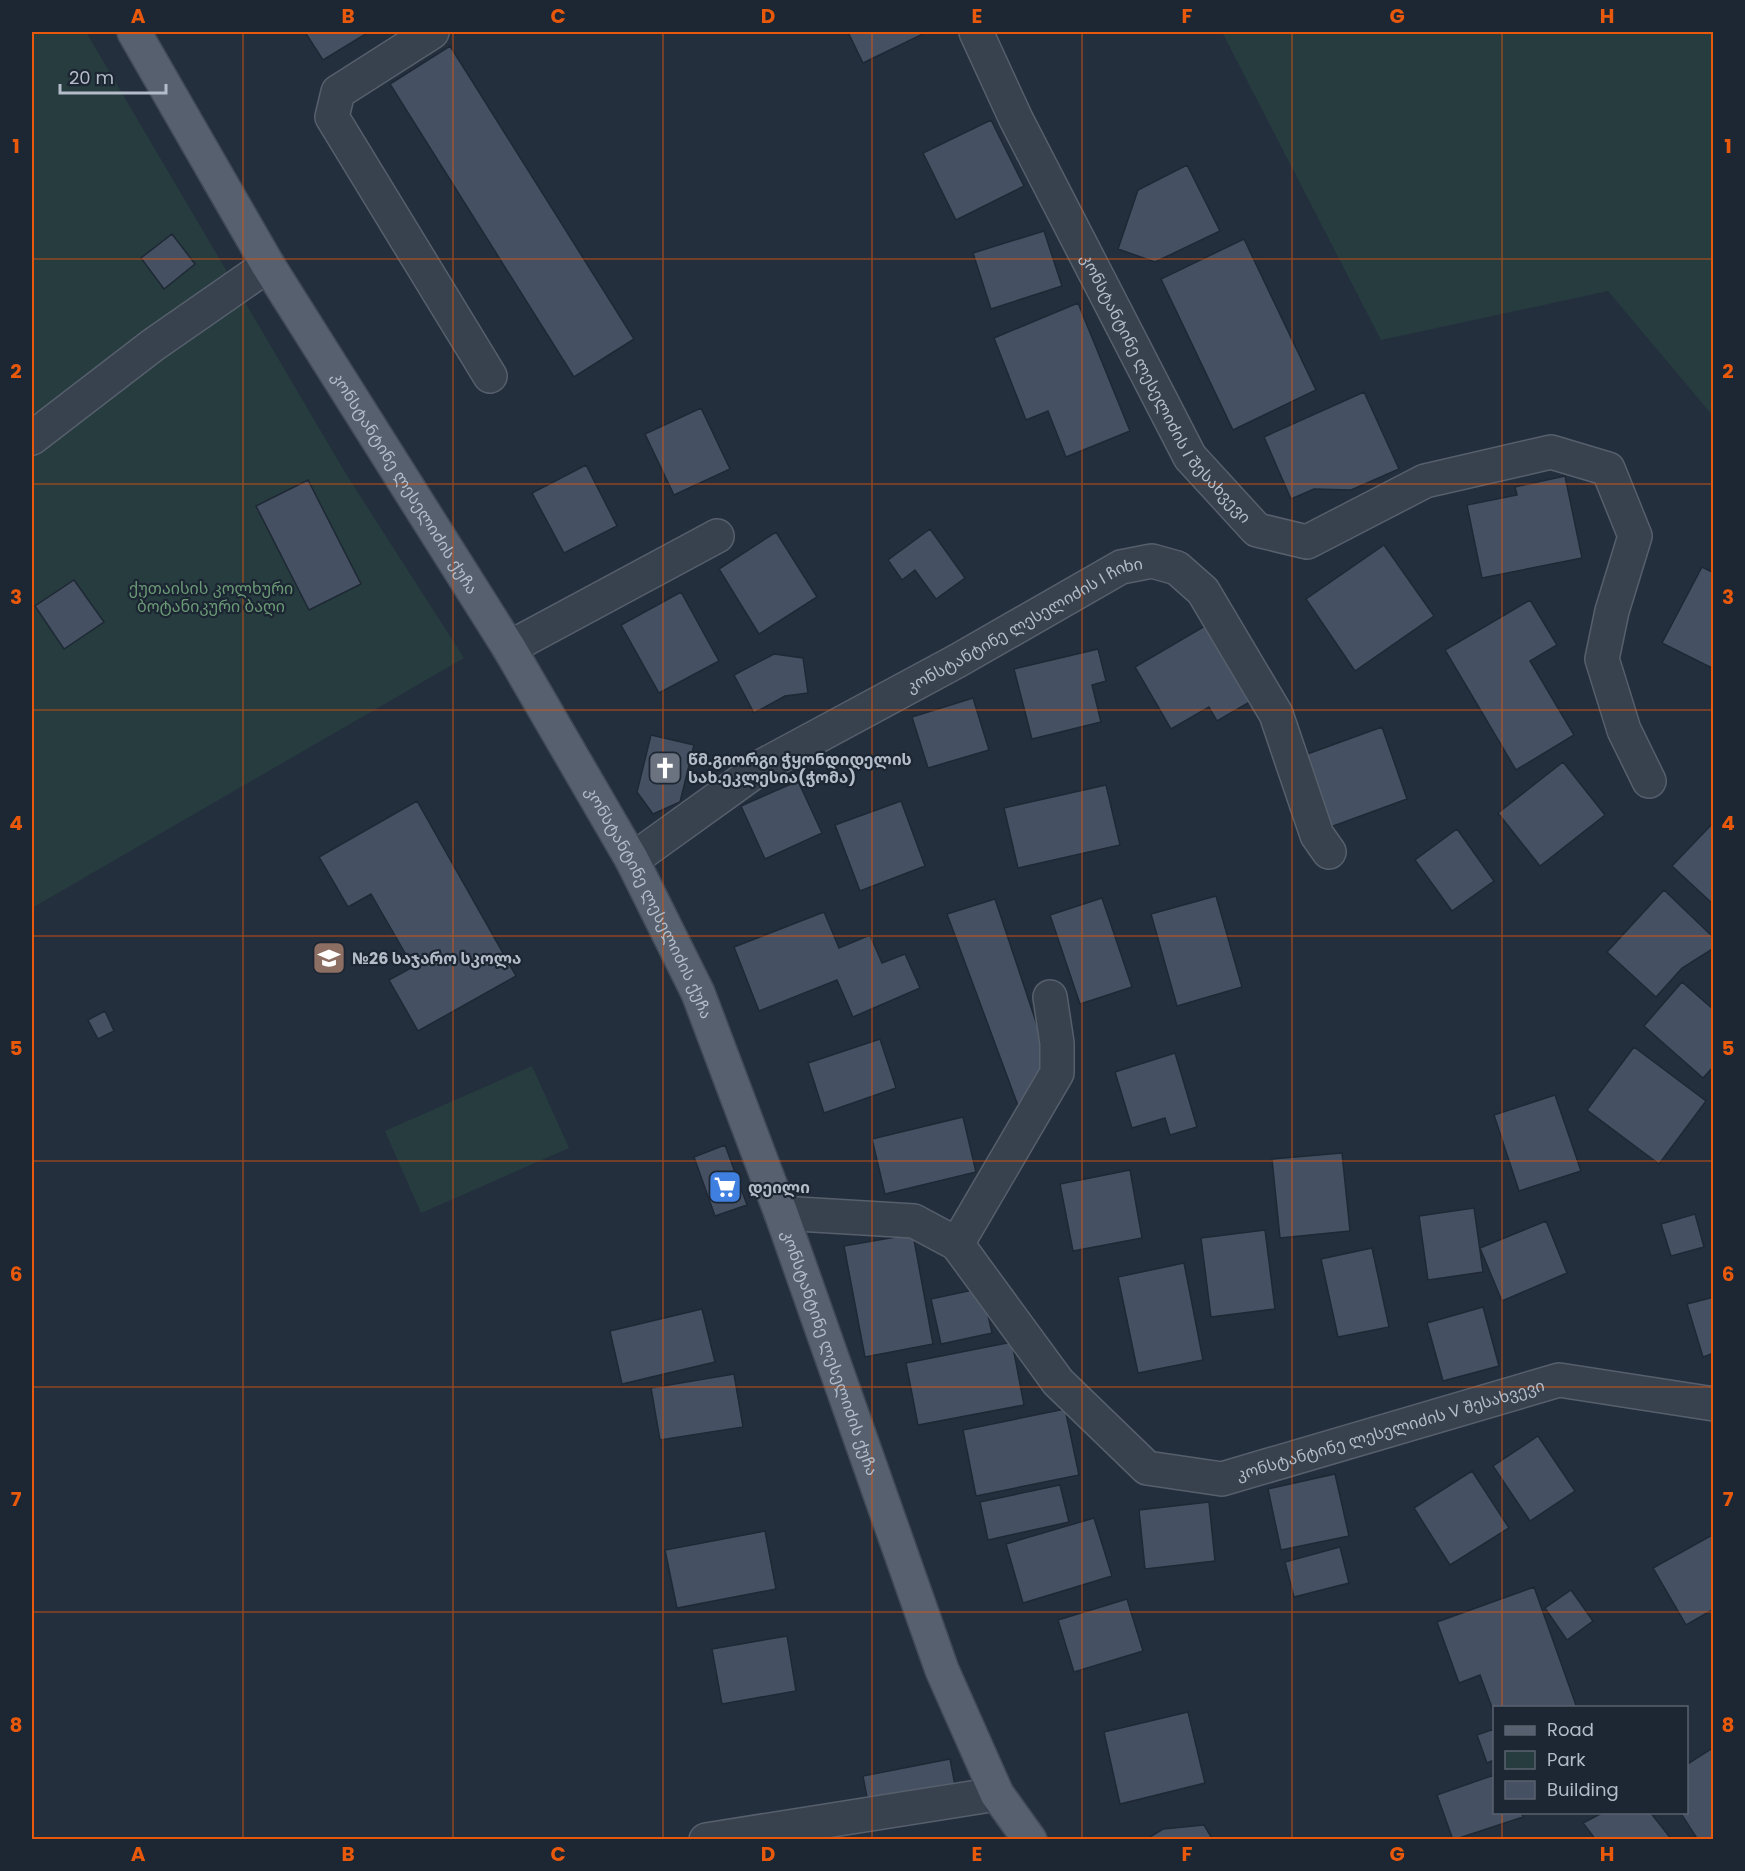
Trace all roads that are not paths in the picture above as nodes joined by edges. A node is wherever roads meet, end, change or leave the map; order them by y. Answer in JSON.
{"nodes":[{"id":1,"x":134,"y":32,"type":"edge"},
{"id":2,"x":432,"y":32,"type":"edge"},
{"id":3,"x":976,"y":32,"type":"edge"},
{"id":4,"x":268,"y":265,"type":"junction"},
{"id":5,"x":490,"y":376,"type":"dead end"},
{"id":6,"x":32,"y":438,"type":"edge"},
{"id":7,"x":717,"y":536,"type":"dead end"},
{"id":8,"x":509,"y":648,"type":"junction"},
{"id":9,"x":1649,"y":781,"type":"dead end"},
{"id":10,"x":1329,"y":852,"type":"dead end"},
{"id":11,"x":632,"y":860,"type":"junction"},
{"id":12,"x":1050,"y":997,"type":"dead end"},
{"id":13,"x":781,"y":1213,"type":"junction"},
{"id":14,"x":957,"y":1244,"type":"junction"},
{"id":15,"x":1713,"y":1404,"type":"edge"},
{"id":16,"x":997,"y":1794,"type":"junction"},
{"id":17,"x":706,"y":1839,"type":"edge"},
{"id":18,"x":1030,"y":1839,"type":"edge"}],
"edges":[{"from":1,"to":4,"type":"main road","name":"კონსტანტინე ლესელიძის ქუჩა"},
{"from":2,"to":5,"type":"street"},
{"from":3,"to":9,"type":"street","name":"კონსტანტინე ლესელიძის I შესახვევი"},
{"from":4,"to":6,"type":"street"},
{"from":4,"to":8,"type":"main road","name":"კონსტანტინე ლესელიძის ქუჩა"},
{"from":7,"to":8,"type":"street"},
{"from":8,"to":11,"type":"main road","name":"კონსტანტინე ლესელიძის ქუჩა"},
{"from":10,"to":11,"type":"street","name":"კონსტანტინე ლესელიძის I ჩიხი"},
{"from":11,"to":13,"type":"main road","name":"კონსტანტინე ლესელიძის ქუჩა"},
{"from":12,"to":14,"type":"street"},
{"from":13,"to":14,"type":"street","name":"კონსტანტინე ლესელიძის V შესახვევი"},
{"from":13,"to":16,"type":"main road","name":"კონსტანტინე ლესელიძის ქუჩა"},
{"from":14,"to":15,"type":"street","name":"კონსტანტინე ლესელიძის V შესახვევი"},
{"from":16,"to":17,"type":"street"},
{"from":16,"to":18,"type":"main road","name":"კონსტანტინე ლესელიძის ქუჩა"}]}
